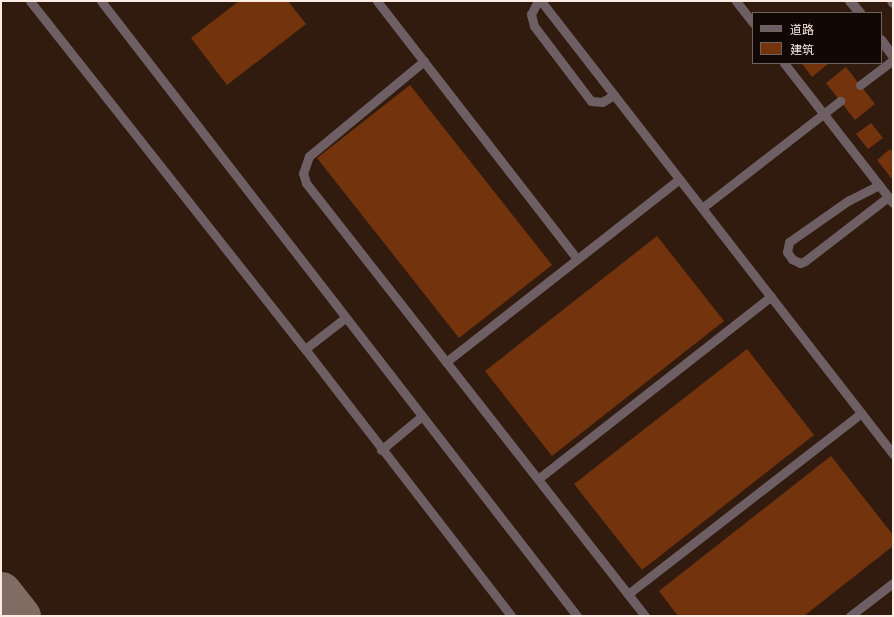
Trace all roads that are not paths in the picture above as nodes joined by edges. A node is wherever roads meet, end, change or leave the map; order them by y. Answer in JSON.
{"nodes":[{"id":1,"x":30,"y":1,"type":"edge"},
{"id":2,"x":101,"y":1,"type":"edge"},
{"id":3,"x":539,"y":1,"type":"edge"},
{"id":4,"x":736,"y":1,"type":"edge"},
{"id":5,"x":850,"y":1,"type":"edge"},
{"id":6,"x":381,"y":2,"type":"edge"},
{"id":7,"x":859,"y":12,"type":"edge"},
{"id":8,"x":752,"y":22,"type":"edge"},
{"id":9,"x":882,"y":41,"type":"edge"},
{"id":10,"x":893,"y":56,"type":"edge"},
{"id":11,"x":893,"y":60,"type":"edge"},
{"id":12,"x":424,"y":61,"type":"junction"},
{"id":13,"x":785,"y":64,"type":"edge"},
{"id":14,"x":860,"y":85,"type":"dead end"},
{"id":15,"x":614,"y":95,"type":"junction"},
{"id":16,"x":840,"y":101,"type":"dead end"},
{"id":17,"x":823,"y":113,"type":"junction"},
{"id":18,"x":679,"y":179,"type":"junction"},
{"id":19,"x":879,"y":185,"type":"junction"},
{"id":20,"x":891,"y":200,"type":"edge"},
{"id":21,"x":702,"y":208,"type":"junction"},
{"id":22,"x":577,"y":259,"type":"junction"},
{"id":23,"x":771,"y":296,"type":"junction"},
{"id":24,"x":345,"y":318,"type":"junction"},
{"id":25,"x":305,"y":349,"type":"junction"},
{"id":26,"x":446,"y":362,"type":"junction"},
{"id":27,"x":861,"y":413,"type":"junction"},
{"id":28,"x":422,"y":416,"type":"junction"},
{"id":29,"x":381,"y":450,"type":"junction"},
{"id":30,"x":893,"y":454,"type":"edge"},
{"id":31,"x":538,"y":480,"type":"junction"},
{"id":32,"x":893,"y":583,"type":"edge"},
{"id":33,"x":628,"y":594,"type":"junction"},
{"id":34,"x":511,"y":616,"type":"edge"},
{"id":35,"x":577,"y":616,"type":"edge"},
{"id":36,"x":645,"y":616,"type":"edge"},
{"id":37,"x":850,"y":616,"type":"edge"}],
"edges":[{"from":1,"to":25,"type":"lane"},
{"from":2,"to":24,"type":"lane"},
{"from":3,"to":15,"type":"lane"},
{"from":3,"to":15,"type":"lane"},
{"from":4,"to":8,"type":"lane"},
{"from":5,"to":7,"type":"street"},
{"from":6,"to":12,"type":"lane"},
{"from":9,"to":10,"type":"street"},
{"from":11,"to":14,"type":"lane"},
{"from":12,"to":22,"type":"lane"},
{"from":12,"to":26,"type":"lane"},
{"from":13,"to":17,"type":"lane"},
{"from":15,"to":18,"type":"lane"},
{"from":16,"to":17,"type":"lane"},
{"from":17,"to":19,"type":"lane"},
{"from":17,"to":21,"type":"lane"},
{"from":18,"to":21,"type":"lane"},
{"from":18,"to":22,"type":"lane"},
{"from":19,"to":20,"type":"lane"},
{"from":19,"to":20,"type":"lane"},
{"from":21,"to":23,"type":"lane"},
{"from":22,"to":26,"type":"lane"},
{"from":23,"to":27,"type":"lane"},
{"from":23,"to":31,"type":"lane"},
{"from":24,"to":25,"type":"lane"},
{"from":24,"to":28,"type":"lane"},
{"from":25,"to":29,"type":"lane"},
{"from":26,"to":31,"type":"lane"},
{"from":27,"to":30,"type":"lane"},
{"from":27,"to":33,"type":"lane"},
{"from":28,"to":29,"type":"lane"},
{"from":28,"to":35,"type":"lane"},
{"from":29,"to":34,"type":"lane"},
{"from":31,"to":33,"type":"lane"},
{"from":32,"to":37,"type":"lane"},
{"from":33,"to":36,"type":"lane"}]}
